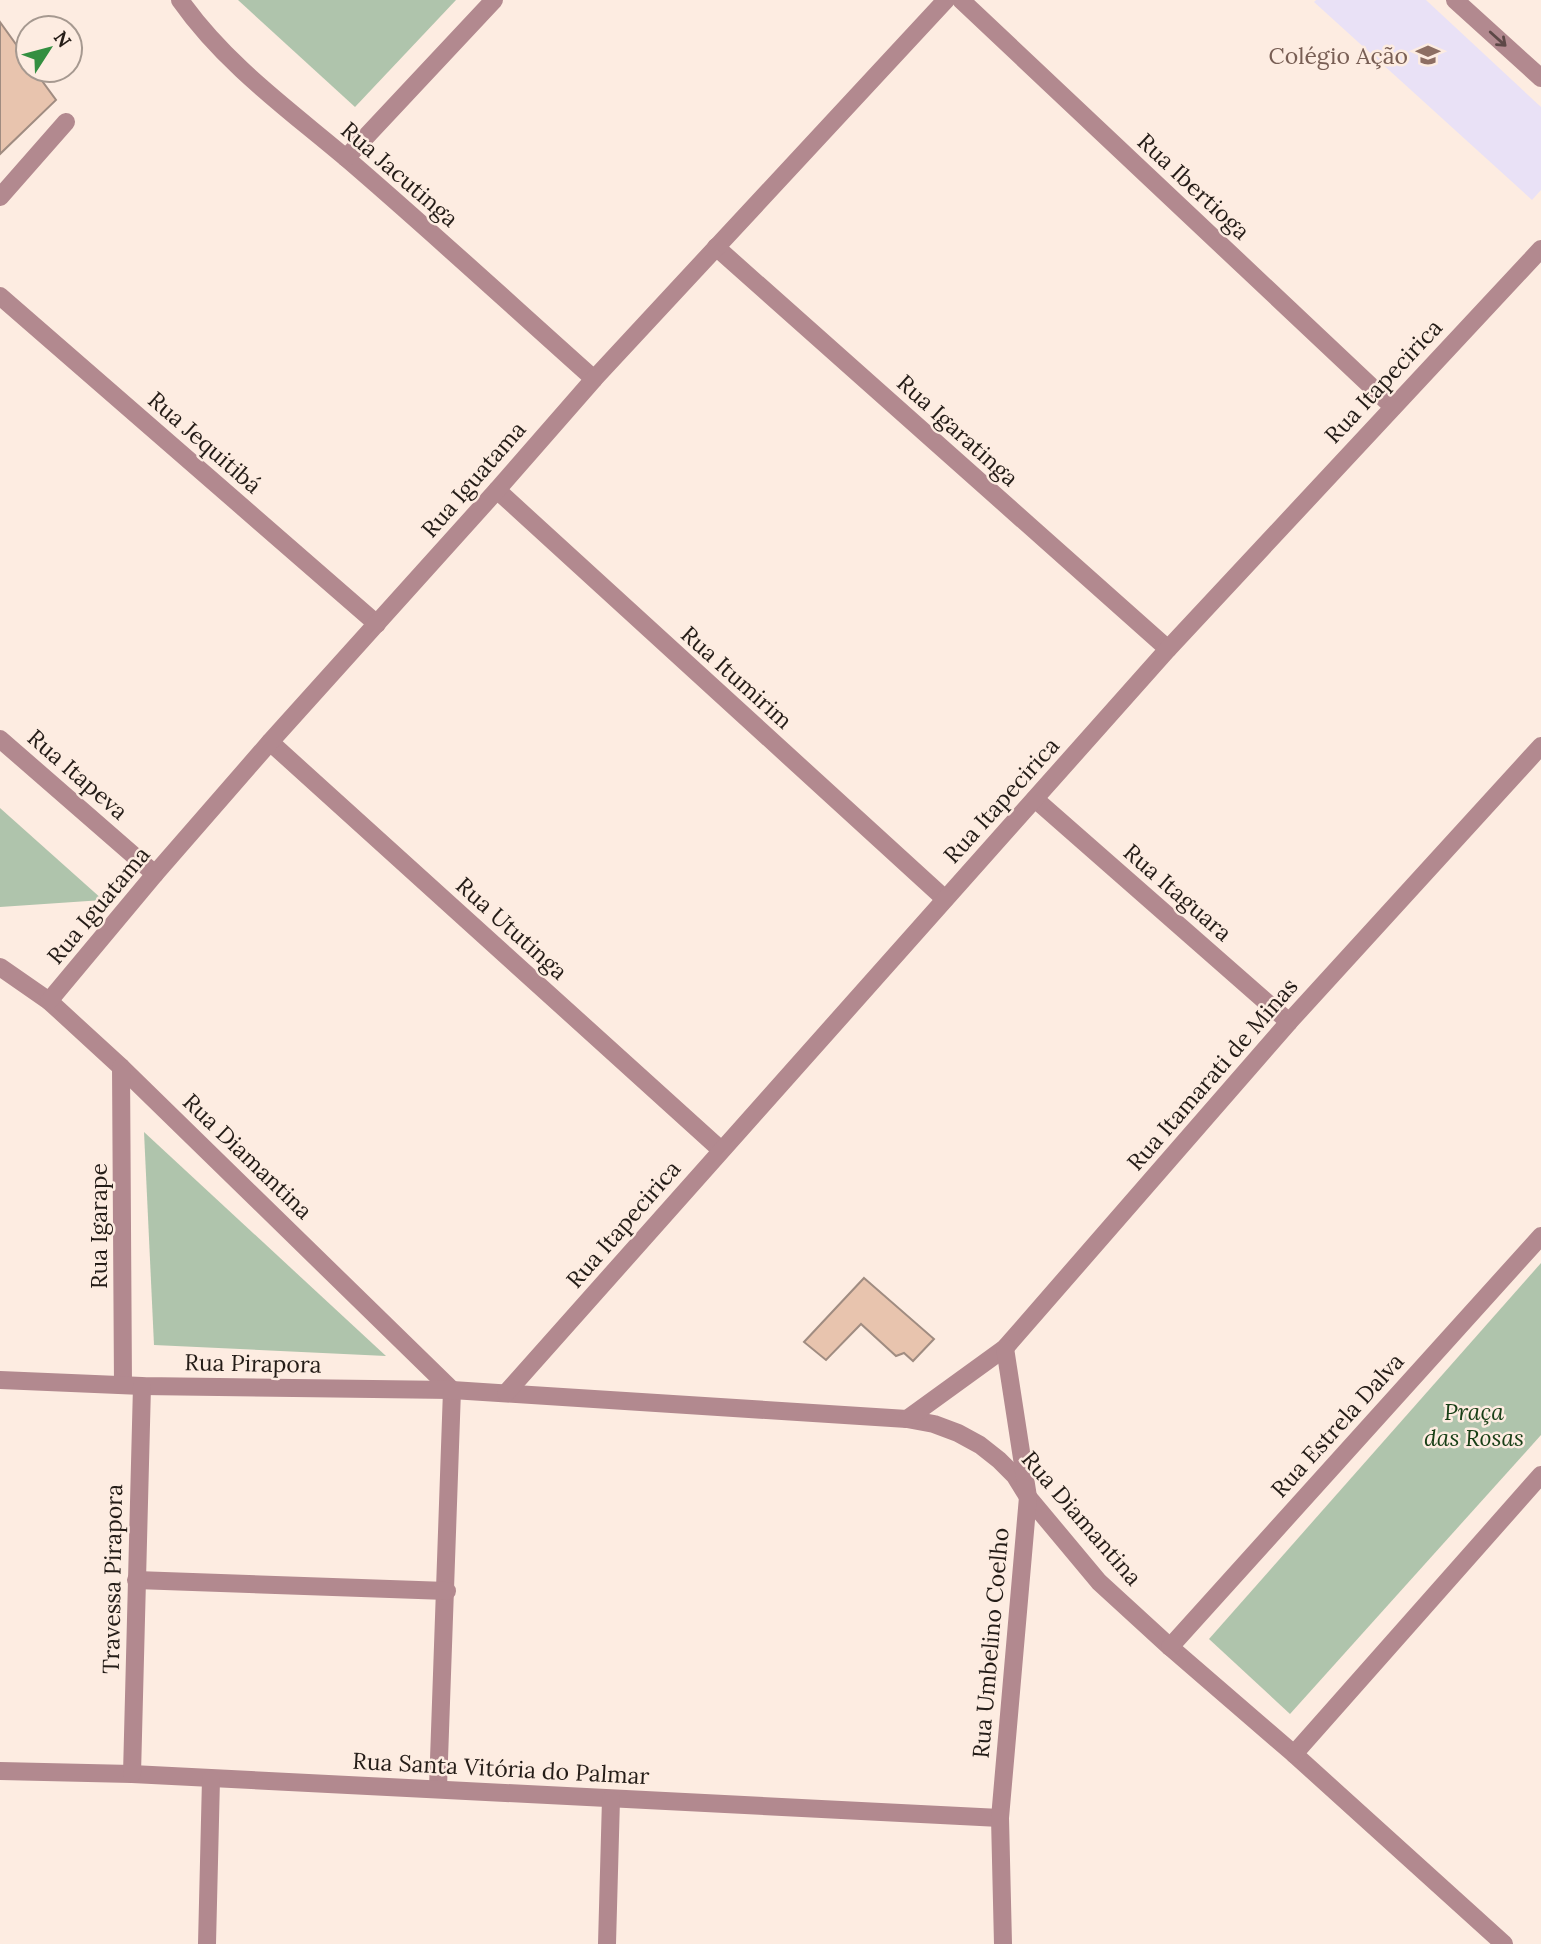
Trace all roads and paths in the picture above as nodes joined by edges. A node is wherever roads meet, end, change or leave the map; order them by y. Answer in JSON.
{"nodes":[{"id":1,"x":180,"y":0,"type":"edge"},
{"id":2,"x":494,"y":0,"type":"edge"},
{"id":3,"x":946,"y":0,"type":"edge"},
{"id":4,"x":961,"y":0,"type":"edge"},
{"id":5,"x":1455,"y":0,"type":"edge"},
{"id":6,"x":1541,"y":78,"type":"edge"},
{"id":7,"x":66,"y":122,"type":"dead end"},
{"id":8,"x":346,"y":158,"type":"junction"},
{"id":9,"x":0,"y":197,"type":"edge"},
{"id":10,"x":716,"y":247,"type":"junction"},
{"id":11,"x":1541,"y":249,"type":"edge"},
{"id":12,"x":0,"y":296,"type":"edge"},
{"id":13,"x":594,"y":379,"type":"junction"},
{"id":14,"x":1393,"y":407,"type":"junction"},
{"id":15,"x":496,"y":490,"type":"junction"},
{"id":16,"x":377,"y":624,"type":"junction"},
{"id":17,"x":1168,"y":649,"type":"junction"},
{"id":18,"x":0,"y":739,"type":"edge"},
{"id":19,"x":270,"y":742,"type":"junction"},
{"id":20,"x":1541,"y":746,"type":"edge"},
{"id":21,"x":1035,"y":799,"type":"junction"},
{"id":22,"x":155,"y":874,"type":"junction"},
{"id":23,"x":944,"y":899,"type":"junction"},
{"id":24,"x":0,"y":968,"type":"edge"},
{"id":25,"x":49,"y":1001,"type":"junction"},
{"id":26,"x":1289,"y":1022,"type":"junction"},
{"id":27,"x":121,"y":1067,"type":"junction"},
{"id":28,"x":721,"y":1150,"type":"junction"},
{"id":29,"x":1541,"y":1236,"type":"edge"},
{"id":30,"x":1005,"y":1348,"type":"junction"},
{"id":31,"x":0,"y":1380,"type":"edge"},
{"id":32,"x":123,"y":1385,"type":"junction"},
{"id":33,"x":142,"y":1386,"type":"junction"},
{"id":34,"x":452,"y":1390,"type":"junction"},
{"id":35,"x":506,"y":1393,"type":"junction"},
{"id":36,"x":907,"y":1419,"type":"junction"},
{"id":37,"x":1541,"y":1475,"type":"edge"},
{"id":38,"x":1028,"y":1497,"type":"junction"},
{"id":39,"x":136,"y":1580,"type":"junction"},
{"id":40,"x":447,"y":1591,"type":"junction"},
{"id":41,"x":1170,"y":1647,"type":"junction"},
{"id":42,"x":1294,"y":1754,"type":"junction"},
{"id":43,"x":0,"y":1771,"type":"edge"},
{"id":44,"x":132,"y":1774,"type":"junction"},
{"id":45,"x":211,"y":1779,"type":"junction"},
{"id":46,"x":438,"y":1788,"type":"junction"},
{"id":47,"x":611,"y":1799,"type":"junction"},
{"id":48,"x":1000,"y":1818,"type":"junction"},
{"id":49,"x":207,"y":1944,"type":"edge"},
{"id":50,"x":607,"y":1944,"type":"edge"},
{"id":51,"x":1003,"y":1944,"type":"edge"},
{"id":52,"x":1504,"y":1944,"type":"edge"}],
"edges":[{"from":1,"to":8,"type":"street","name":"Rua Jacutinga"},
{"from":2,"to":8,"type":"street"},
{"from":3,"to":10,"type":"street","name":"Rua Iguatama"},
{"from":4,"to":14,"type":"street","name":"Rua Ibertioga"},
{"from":5,"to":6,"type":"street","one_way":true},
{"from":7,"to":9,"type":"street"},
{"from":8,"to":13,"type":"street","name":"Rua Jacutinga"},
{"from":10,"to":13,"type":"street","name":"Rua Iguatama"},
{"from":10,"to":17,"type":"street","name":"Rua Igaratinga"},
{"from":11,"to":14,"type":"street","name":"Rua Itapecirica"},
{"from":12,"to":16,"type":"street","name":"Rua Jequitibá"},
{"from":13,"to":15,"type":"street","name":"Rua Iguatama"},
{"from":14,"to":17,"type":"street","name":"Rua Itapecirica"},
{"from":15,"to":16,"type":"street","name":"Rua Iguatama"},
{"from":15,"to":23,"type":"street","name":"Rua Itumirim"},
{"from":16,"to":19,"type":"street","name":"Rua Iguatama"},
{"from":17,"to":21,"type":"street","name":"Rua Itapecirica"},
{"from":18,"to":22,"type":"street","name":"Rua Itapeva"},
{"from":19,"to":22,"type":"street","name":"Rua Iguatama"},
{"from":19,"to":28,"type":"street","name":"Rua Ututinga"},
{"from":20,"to":26,"type":"street","name":"Rua Itamarati de Minas"},
{"from":21,"to":23,"type":"street","name":"Rua Itapecirica"},
{"from":21,"to":26,"type":"street","name":"Rua Itaguara"},
{"from":22,"to":25,"type":"street","name":"Rua Iguatama"},
{"from":23,"to":28,"type":"street","name":"Rua Itapecirica"},
{"from":24,"to":25,"type":"street","name":"Rua Diamantina"},
{"from":25,"to":27,"type":"street","name":"Rua Diamantina"},
{"from":26,"to":30,"type":"street","name":"Rua Itamarati de Minas"},
{"from":27,"to":32,"type":"street","name":"Rua Igarape"},
{"from":27,"to":34,"type":"street","name":"Rua Diamantina"},
{"from":28,"to":35,"type":"street","name":"Rua Itapecirica"},
{"from":29,"to":41,"type":"street","name":"Rua Estrela Dalva"},
{"from":30,"to":36,"type":"street","name":"Rua Itamarati de Minas"},
{"from":30,"to":38,"type":"street","name":"Rua Umbelino Coelho"},
{"from":31,"to":32,"type":"street","name":"Rua Pirapora"},
{"from":32,"to":33,"type":"street","name":"Rua Pirapora"},
{"from":33,"to":34,"type":"street","name":"Rua Pirapora"},
{"from":33,"to":39,"type":"street","name":"Travessa Pirapora"},
{"from":34,"to":35,"type":"street","name":"Rua Pirapora"},
{"from":34,"to":40,"type":"street"},
{"from":35,"to":36,"type":"street","name":"Rua Diamantina"},
{"from":36,"to":38,"type":"street","name":"Rua Diamantina"},
{"from":37,"to":42,"type":"street"},
{"from":38,"to":41,"type":"street","name":"Rua Diamantina"},
{"from":38,"to":48,"type":"street","name":"Rua Umbelino Coelho"},
{"from":39,"to":40,"type":"street"},
{"from":39,"to":44,"type":"street","name":"Travessa Pirapora"},
{"from":40,"to":46,"type":"street"},
{"from":41,"to":42,"type":"street","name":"Rua Diamantina"},
{"from":42,"to":52,"type":"street","name":"Rua Diamantina"},
{"from":43,"to":44,"type":"street","name":"Rua Santa Vitória do Palmar"},
{"from":44,"to":45,"type":"street","name":"Rua Santa Vitória do Palmar"},
{"from":45,"to":46,"type":"street","name":"Rua Santa Vitória do Palmar"},
{"from":45,"to":49,"type":"street"},
{"from":46,"to":47,"type":"street","name":"Rua Santa Vitória do Palmar"},
{"from":47,"to":48,"type":"street","name":"Rua Santa Vitória do Palmar"},
{"from":47,"to":50,"type":"street"},
{"from":48,"to":51,"type":"street","name":"Rua Umbelino Coelho"}]}
